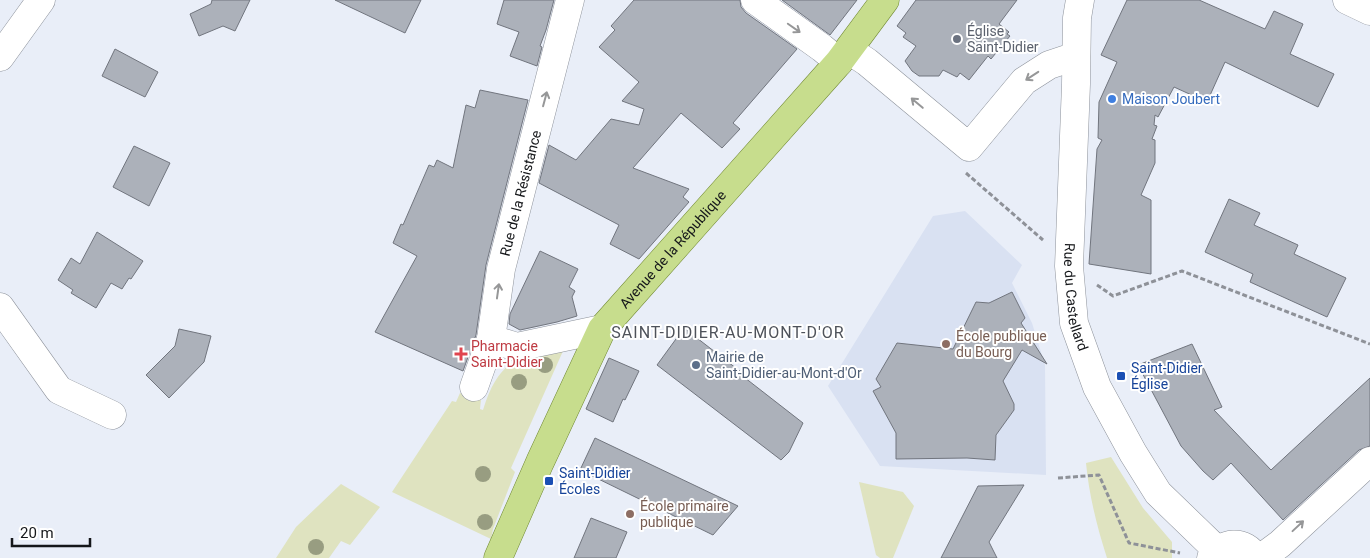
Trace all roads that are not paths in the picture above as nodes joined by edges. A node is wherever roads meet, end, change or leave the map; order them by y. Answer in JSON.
{"nodes":[{"id":1,"x":41,"y":0,"type":"edge"},
{"id":2,"x":570,"y":0,"type":"edge"},
{"id":3,"x":755,"y":0,"type":"edge"},
{"id":4,"x":885,"y":0,"type":"edge"},
{"id":5,"x":1080,"y":0,"type":"edge"},
{"id":6,"x":1347,"y":0,"type":"edge"},
{"id":7,"x":1370,"y":11,"type":"edge"},
{"id":8,"x":844,"y":56,"type":"junction"},
{"id":9,"x":1076,"y":56,"type":"junction"},
{"id":10,"x":0,"y":57,"type":"edge"},
{"id":11,"x":0,"y":307,"type":"edge"},
{"id":12,"x":602,"y":329,"type":"junction"},
{"id":13,"x":491,"y":340,"type":"junction"},
{"id":14,"x":474,"y":387,"type":"dead end"},
{"id":15,"x":112,"y":416,"type":"dead end"},
{"id":16,"x":1370,"y":461,"type":"edge"},
{"id":17,"x":1204,"y":554,"type":"edge"},
{"id":18,"x":498,"y":558,"type":"edge"},
{"id":19,"x":1256,"y":558,"type":"edge"},
{"id":20,"x":1261,"y":558,"type":"edge"}],
"edges":[{"from":1,"to":10,"type":"street"},
{"from":13,"to":2,"type":"street","name":"Rue de la Résistance","one_way":true},
{"from":3,"to":8,"type":"street","one_way":true},
{"from":4,"to":8,"type":"main road","name":"Avenue de la République"},
{"from":5,"to":9,"type":"street","name":"Rue du Castellard"},
{"from":6,"to":7,"type":"street"},
{"from":9,"to":8,"type":"street","one_way":true},
{"from":8,"to":12,"type":"main road","name":"Avenue de la République"},
{"from":9,"to":17,"type":"street","name":"Rue du Castellard"},
{"from":11,"to":15,"type":"street"},
{"from":12,"to":13,"type":"street"},
{"from":12,"to":18,"type":"main road","name":"Avenue de la République"},
{"from":13,"to":14,"type":"street","name":"Rue de la Résistance"},
{"from":20,"to":16,"type":"street","one_way":true},
{"from":17,"to":19,"type":"street"}]}
